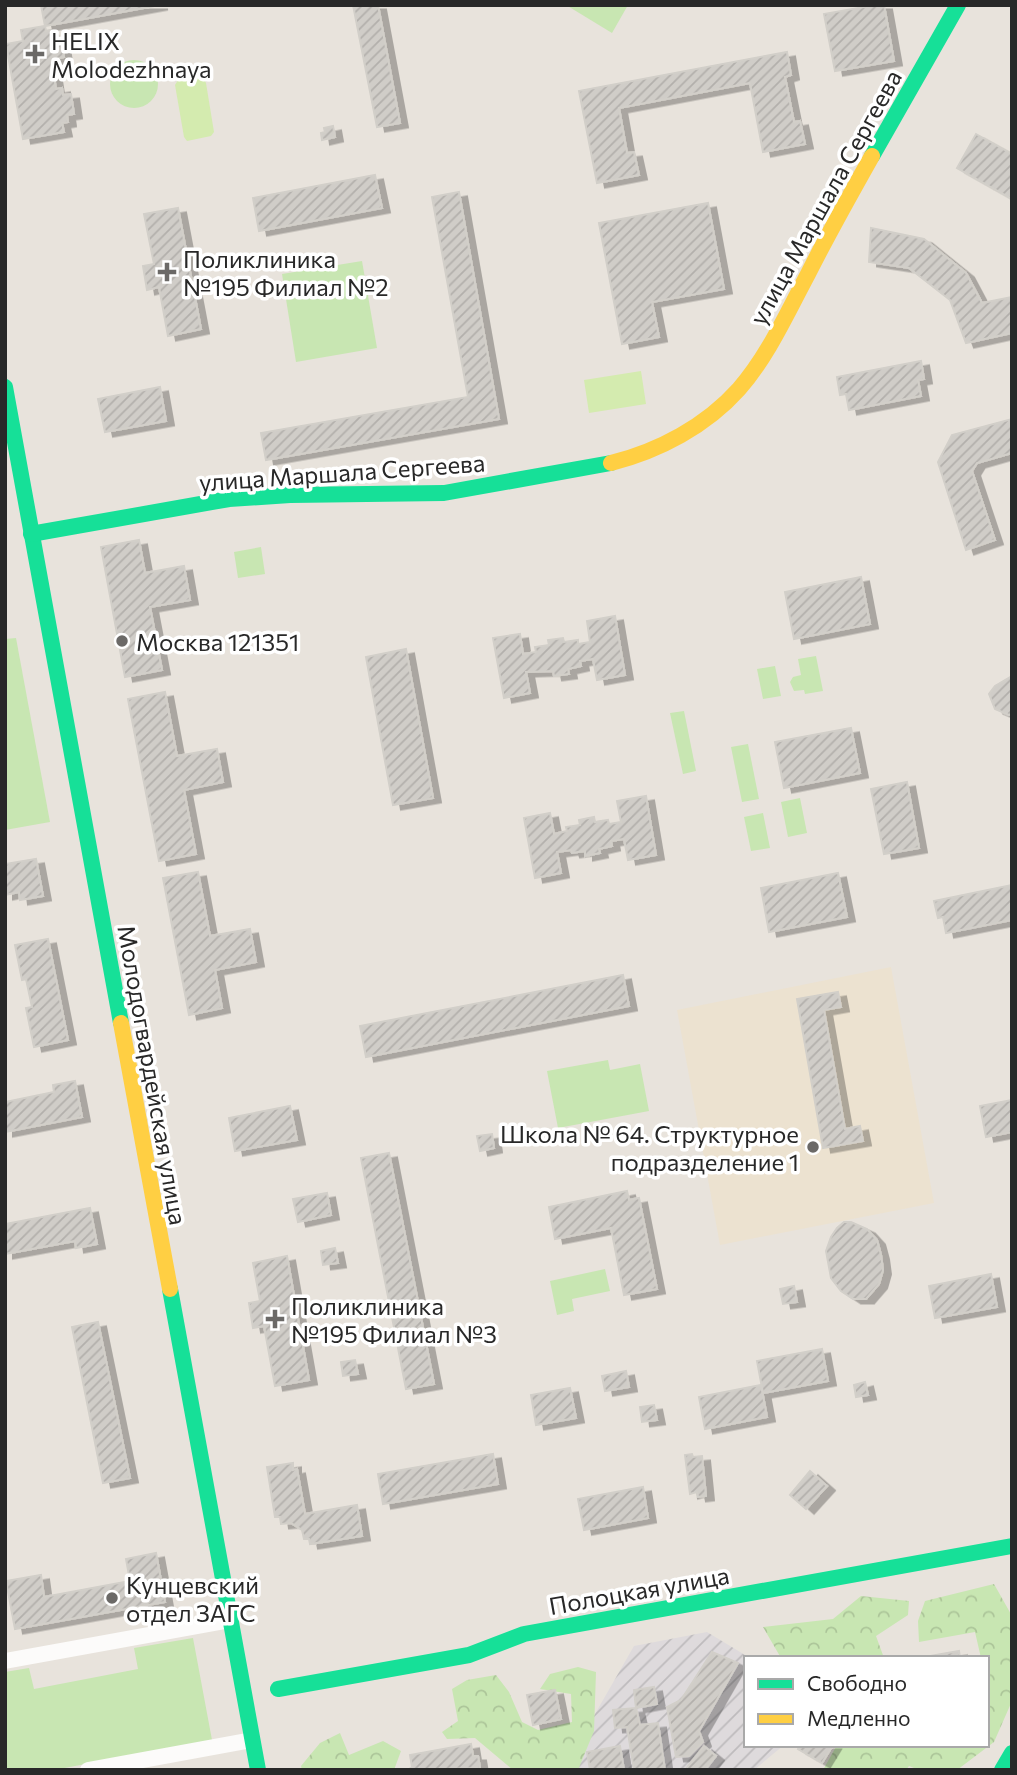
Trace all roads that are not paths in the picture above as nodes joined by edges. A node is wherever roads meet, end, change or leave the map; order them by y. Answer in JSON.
{"nodes":[{"id":1,"x":957,"y":5,"type":"edge"},
{"id":2,"x":5,"y":387,"type":"edge"},
{"id":3,"x":31,"y":534,"type":"junction"},
{"id":4,"x":1012,"y":1546,"type":"edge"},
{"id":5,"x":231,"y":1620,"type":"junction"},
{"id":6,"x":5,"y":1661,"type":"edge"},
{"id":7,"x":278,"y":1689,"type":"dead end"},
{"id":8,"x":252,"y":1740,"type":"junction"},
{"id":9,"x":1012,"y":1753,"type":"edge"},
{"id":10,"x":88,"y":1770,"type":"edge"},
{"id":11,"x":258,"y":1770,"type":"edge"},
{"id":12,"x":1002,"y":1770,"type":"edge"}],
"edges":[{"from":1,"to":3,"type":"street","name":"улица Маршала Сергеева"},
{"from":2,"to":3,"type":"street","name":"Молодогвардейская улица"},
{"from":3,"to":5,"type":"street","name":"Молодогвардейская улица"},
{"from":4,"to":7,"type":"street","name":"Полоцкая улица"},
{"from":5,"to":6,"type":"street"},
{"from":5,"to":8,"type":"street","name":"Молодогвардейская улица"},
{"from":8,"to":10,"type":"street"},
{"from":8,"to":11,"type":"street","name":"Молодогвардейская улица"},
{"from":9,"to":12,"type":"street"}]}
